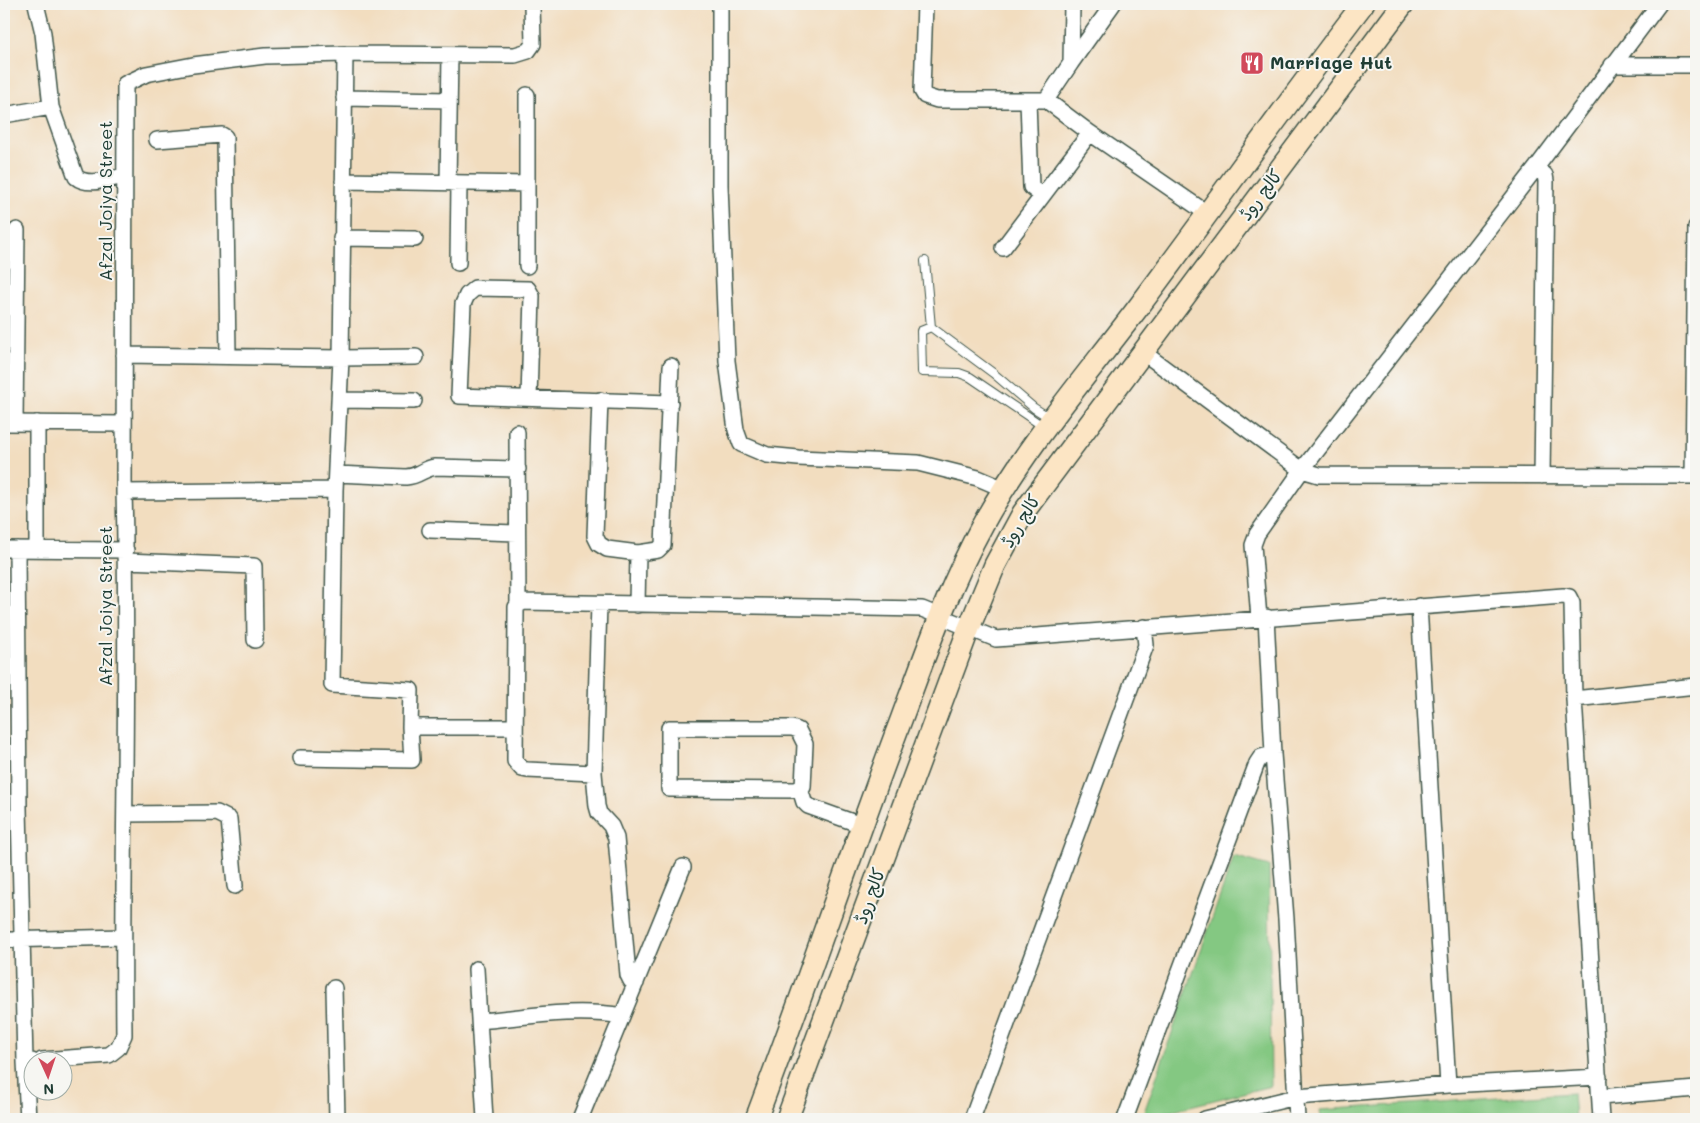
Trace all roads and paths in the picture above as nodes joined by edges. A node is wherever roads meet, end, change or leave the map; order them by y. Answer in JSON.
{"nodes":[{"id":1,"x":36,"y":4,"type":"edge"},
{"id":2,"x":532,"y":4,"type":"edge"},
{"id":3,"x":720,"y":4,"type":"edge"},
{"id":4,"x":925,"y":4,"type":"edge"},
{"id":5,"x":1072,"y":4,"type":"edge"},
{"id":6,"x":1113,"y":4,"type":"edge"},
{"id":7,"x":1363,"y":4,"type":"edge"},
{"id":8,"x":1403,"y":4,"type":"edge"},
{"id":9,"x":1659,"y":4,"type":"edge"},
{"id":10,"x":345,"y":54,"type":"junction"},
{"id":11,"x":450,"y":55,"type":"junction"},
{"id":12,"x":1071,"y":63,"type":"junction"},
{"id":13,"x":1612,"y":65,"type":"junction"},
{"id":14,"x":1696,"y":65,"type":"edge"},
{"id":15,"x":527,"y":95,"type":"dead end"},
{"id":16,"x":344,"y":98,"type":"junction"},
{"id":17,"x":449,"y":100,"type":"junction"},
{"id":18,"x":1028,"y":100,"type":"junction"},
{"id":19,"x":1046,"y":100,"type":"junction"},
{"id":20,"x":51,"y":107,"type":"junction"},
{"id":21,"x":4,"y":115,"type":"edge"},
{"id":22,"x":1090,"y":133,"type":"junction"},
{"id":23,"x":157,"y":140,"type":"dead end"},
{"id":24,"x":1536,"y":168,"type":"junction"},
{"id":25,"x":124,"y":176,"type":"junction"},
{"id":26,"x":343,"y":181,"type":"junction"},
{"id":27,"x":453,"y":183,"type":"junction"},
{"id":28,"x":527,"y":184,"type":"junction"},
{"id":29,"x":1042,"y":196,"type":"junction"},
{"id":30,"x":1208,"y":214,"type":"junction"},
{"id":31,"x":1696,"y":227,"type":"edge"},
{"id":32,"x":17,"y":230,"type":"dead end"},
{"id":33,"x":341,"y":238,"type":"junction"},
{"id":34,"x":415,"y":239,"type":"dead end"},
{"id":35,"x":1003,"y":248,"type":"dead end"},
{"id":36,"x":925,"y":260,"type":"dead end"},
{"id":37,"x":458,"y":263,"type":"dead end"},
{"id":38,"x":527,"y":266,"type":"dead end"},
{"id":39,"x":1135,"y":311,"type":"junction"},
{"id":40,"x":931,"y":327,"type":"junction"},
{"id":41,"x":1161,"y":330,"type":"junction"},
{"id":42,"x":1144,"y":353,"type":"junction"},
{"id":43,"x":124,"y":355,"type":"junction"},
{"id":44,"x":228,"y":356,"type":"junction"},
{"id":45,"x":416,"y":357,"type":"dead end"},
{"id":46,"x":341,"y":358,"type":"junction"},
{"id":47,"x":671,"y":366,"type":"dead end"},
{"id":48,"x":528,"y":398,"type":"junction"},
{"id":49,"x":340,"y":400,"type":"junction"},
{"id":50,"x":414,"y":400,"type":"dead end"},
{"id":51,"x":600,"y":400,"type":"junction"},
{"id":52,"x":670,"y":403,"type":"junction"},
{"id":53,"x":9,"y":423,"type":"edge"},
{"id":54,"x":36,"y":424,"type":"junction"},
{"id":55,"x":124,"y":424,"type":"junction"},
{"id":56,"x":1049,"y":424,"type":"junction"},
{"id":57,"x":517,"y":432,"type":"dead end"},
{"id":58,"x":518,"y":469,"type":"junction"},
{"id":59,"x":1302,"y":470,"type":"junction"},
{"id":60,"x":336,"y":474,"type":"junction"},
{"id":61,"x":1542,"y":476,"type":"junction"},
{"id":62,"x":1695,"y":476,"type":"edge"},
{"id":63,"x":1004,"y":489,"type":"junction"},
{"id":64,"x":335,"y":490,"type":"junction"},
{"id":65,"x":124,"y":492,"type":"junction"},
{"id":66,"x":430,"y":530,"type":"dead end"},
{"id":67,"x":517,"y":533,"type":"junction"},
{"id":68,"x":10,"y":549,"type":"edge"},
{"id":69,"x":37,"y":549,"type":"junction"},
{"id":70,"x":638,"y":553,"type":"junction"},
{"id":71,"x":126,"y":556,"type":"junction"},
{"id":72,"x":600,"y":604,"type":"junction"},
{"id":73,"x":518,"y":605,"type":"junction"},
{"id":74,"x":637,"y":605,"type":"junction"},
{"id":75,"x":1419,"y":606,"type":"junction"},
{"id":76,"x":939,"y":616,"type":"junction"},
{"id":77,"x":1262,"y":617,"type":"junction"},
{"id":78,"x":1144,"y":627,"type":"junction"},
{"id":79,"x":969,"y":628,"type":"junction"},
{"id":80,"x":10,"y":636,"type":"edge"},
{"id":81,"x":255,"y":640,"type":"dead end"},
{"id":82,"x":1696,"y":686,"type":"edge"},
{"id":83,"x":1574,"y":699,"type":"junction"},
{"id":84,"x":410,"y":727,"type":"junction"},
{"id":85,"x":514,"y":727,"type":"junction"},
{"id":86,"x":1273,"y":754,"type":"junction"},
{"id":87,"x":300,"y":758,"type":"dead end"},
{"id":88,"x":594,"y":773,"type":"junction"},
{"id":89,"x":800,"y":789,"type":"junction"},
{"id":90,"x":125,"y":814,"type":"junction"},
{"id":91,"x":861,"y":824,"type":"junction"},
{"id":92,"x":683,"y":867,"type":"dead end"},
{"id":93,"x":236,"y":886,"type":"dead end"},
{"id":94,"x":122,"y":937,"type":"junction"},
{"id":95,"x":4,"y":940,"type":"edge"},
{"id":96,"x":22,"y":940,"type":"junction"},
{"id":97,"x":476,"y":969,"type":"dead end"},
{"id":98,"x":636,"y":983,"type":"junction"},
{"id":99,"x":334,"y":988,"type":"dead end"},
{"id":100,"x":622,"y":1016,"type":"junction"},
{"id":101,"x":480,"y":1021,"type":"junction"},
{"id":102,"x":28,"y":1050,"type":"edge"},
{"id":103,"x":72,"y":1057,"type":"edge"},
{"id":104,"x":1599,"y":1077,"type":"junction"},
{"id":105,"x":1448,"y":1086,"type":"junction"},
{"id":106,"x":1696,"y":1089,"type":"edge"},
{"id":107,"x":1296,"y":1097,"type":"junction"},
{"id":108,"x":1600,"y":1097,"type":"junction"},
{"id":109,"x":28,"y":1100,"type":"edge"},
{"id":110,"x":1239,"y":1115,"type":"edge"},
{"id":111,"x":28,"y":1119,"type":"edge"},
{"id":112,"x":337,"y":1119,"type":"edge"},
{"id":113,"x":484,"y":1119,"type":"edge"},
{"id":114,"x":580,"y":1119,"type":"edge"},
{"id":115,"x":756,"y":1119,"type":"edge"},
{"id":116,"x":787,"y":1119,"type":"edge"},
{"id":117,"x":972,"y":1119,"type":"edge"},
{"id":118,"x":1125,"y":1119,"type":"edge"},
{"id":119,"x":1205,"y":1119,"type":"edge"},
{"id":120,"x":1297,"y":1119,"type":"edge"},
{"id":121,"x":1601,"y":1119,"type":"edge"}],
"edges":[{"from":1,"to":20,"type":"street"},
{"from":2,"to":11,"type":"street"},
{"from":3,"to":63,"type":"street"},
{"from":4,"to":18,"type":"street"},
{"from":5,"to":12,"type":"street"},
{"from":6,"to":12,"type":"street"},
{"from":7,"to":30,"type":"main road","name":"کالج روڈ"},
{"from":8,"to":41,"type":"main road","name":"کالج روڈ"},
{"from":9,"to":13,"type":"street"},
{"from":10,"to":11,"type":"street"},
{"from":10,"to":16,"type":"street"},
{"from":10,"to":25,"type":"street","name":"Afzal Joiya Street"},
{"from":11,"to":17,"type":"street"},
{"from":12,"to":19,"type":"street"},
{"from":13,"to":14,"type":"street"},
{"from":13,"to":24,"type":"street"},
{"from":15,"to":28,"type":"street"},
{"from":16,"to":17,"type":"street"},
{"from":16,"to":26,"type":"street"},
{"from":17,"to":27,"type":"street"},
{"from":18,"to":19,"type":"street"},
{"from":18,"to":29,"type":"street"},
{"from":19,"to":22,"type":"street"},
{"from":20,"to":21,"type":"street"},
{"from":20,"to":25,"type":"street"},
{"from":22,"to":29,"type":"street"},
{"from":22,"to":30,"type":"street"},
{"from":23,"to":44,"type":"street"},
{"from":24,"to":59,"type":"street"},
{"from":24,"to":61,"type":"street"},
{"from":25,"to":43,"type":"street","name":"Afzal Joiya Street"},
{"from":26,"to":27,"type":"street"},
{"from":26,"to":33,"type":"street"},
{"from":27,"to":28,"type":"street"},
{"from":27,"to":37,"type":"street"},
{"from":28,"to":38,"type":"street"},
{"from":29,"to":35,"type":"street"},
{"from":30,"to":39,"type":"main road","name":"کالج روڈ"},
{"from":31,"to":62,"type":"street"},
{"from":32,"to":53,"type":"street"},
{"from":33,"to":34,"type":"street"},
{"from":33,"to":46,"type":"street"},
{"from":36,"to":40,"type":"lane"},
{"from":39,"to":41,"type":"main road"},
{"from":39,"to":56,"type":"main road","name":"کالج روڈ"},
{"from":40,"to":56,"type":"lane"},
{"from":40,"to":56,"type":"lane"},
{"from":41,"to":42,"type":"main road","name":"کالج روڈ"},
{"from":42,"to":59,"type":"street"},
{"from":42,"to":79,"type":"main road","name":"کالج روڈ"},
{"from":43,"to":44,"type":"street"},
{"from":43,"to":55,"type":"street","name":"Afzal Joiya Street"},
{"from":44,"to":46,"type":"street"},
{"from":45,"to":46,"type":"street"},
{"from":46,"to":49,"type":"street"},
{"from":47,"to":52,"type":"street"},
{"from":48,"to":48,"type":"street"},
{"from":48,"to":51,"type":"street"},
{"from":49,"to":50,"type":"street"},
{"from":49,"to":60,"type":"street"},
{"from":51,"to":52,"type":"street"},
{"from":51,"to":70,"type":"street"},
{"from":52,"to":70,"type":"street"},
{"from":53,"to":54,"type":"street"},
{"from":54,"to":55,"type":"street"},
{"from":54,"to":69,"type":"street"},
{"from":55,"to":65,"type":"street","name":"Afzal Joiya Street"},
{"from":56,"to":63,"type":"main road","name":"کالج روڈ"},
{"from":57,"to":58,"type":"street"},
{"from":58,"to":60,"type":"street"},
{"from":58,"to":67,"type":"street"},
{"from":59,"to":61,"type":"street"},
{"from":59,"to":77,"type":"street"},
{"from":60,"to":64,"type":"street"},
{"from":61,"to":62,"type":"street"},
{"from":63,"to":76,"type":"main road","name":"کالج روڈ"},
{"from":64,"to":65,"type":"street"},
{"from":64,"to":84,"type":"street"},
{"from":65,"to":71,"type":"street","name":"Afzal Joiya Street"},
{"from":66,"to":67,"type":"street"},
{"from":67,"to":73,"type":"street"},
{"from":68,"to":69,"type":"street"},
{"from":68,"to":80,"type":"street"},
{"from":69,"to":71,"type":"street"},
{"from":70,"to":74,"type":"street"},
{"from":71,"to":81,"type":"street"},
{"from":71,"to":90,"type":"street","name":"Afzal Joiya Street"},
{"from":72,"to":73,"type":"street"},
{"from":72,"to":74,"type":"street"},
{"from":72,"to":88,"type":"street"},
{"from":73,"to":85,"type":"street"},
{"from":74,"to":76,"type":"street"},
{"from":75,"to":77,"type":"street"},
{"from":75,"to":83,"type":"street"},
{"from":75,"to":105,"type":"street"},
{"from":76,"to":79,"type":"street"},
{"from":76,"to":91,"type":"main road","name":"کالج روڈ"},
{"from":77,"to":78,"type":"street"},
{"from":77,"to":86,"type":"street"},
{"from":78,"to":79,"type":"street"},
{"from":78,"to":117,"type":"street"},
{"from":79,"to":116,"type":"main road","name":"کالج روڈ"},
{"from":80,"to":96,"type":"street"},
{"from":82,"to":83,"type":"street"},
{"from":83,"to":104,"type":"street"},
{"from":84,"to":85,"type":"street"},
{"from":84,"to":87,"type":"street"},
{"from":85,"to":88,"type":"street"},
{"from":86,"to":107,"type":"street"},
{"from":86,"to":118,"type":"street"},
{"from":88,"to":98,"type":"street"},
{"from":89,"to":89,"type":"street"},
{"from":89,"to":91,"type":"street"},
{"from":90,"to":93,"type":"street"},
{"from":90,"to":94,"type":"street","name":"Afzal Joiya Street"},
{"from":91,"to":115,"type":"main road","name":"کالج روڈ"},
{"from":92,"to":98,"type":"street"},
{"from":94,"to":96,"type":"street"},
{"from":94,"to":103,"type":"street","name":"Afzal Joiya Street"},
{"from":95,"to":96,"type":"street"},
{"from":96,"to":102,"type":"street"},
{"from":97,"to":101,"type":"street"},
{"from":98,"to":100,"type":"street"},
{"from":99,"to":112,"type":"street"},
{"from":100,"to":101,"type":"street"},
{"from":100,"to":114,"type":"street"},
{"from":101,"to":113,"type":"street"},
{"from":104,"to":105,"type":"street"},
{"from":104,"to":108,"type":"street"},
{"from":105,"to":107,"type":"street"},
{"from":106,"to":108,"type":"street"},
{"from":107,"to":110,"type":"street"},
{"from":107,"to":120,"type":"street"},
{"from":108,"to":121,"type":"street"},
{"from":109,"to":111,"type":"street"},
{"from":110,"to":119,"type":"street"}]}
